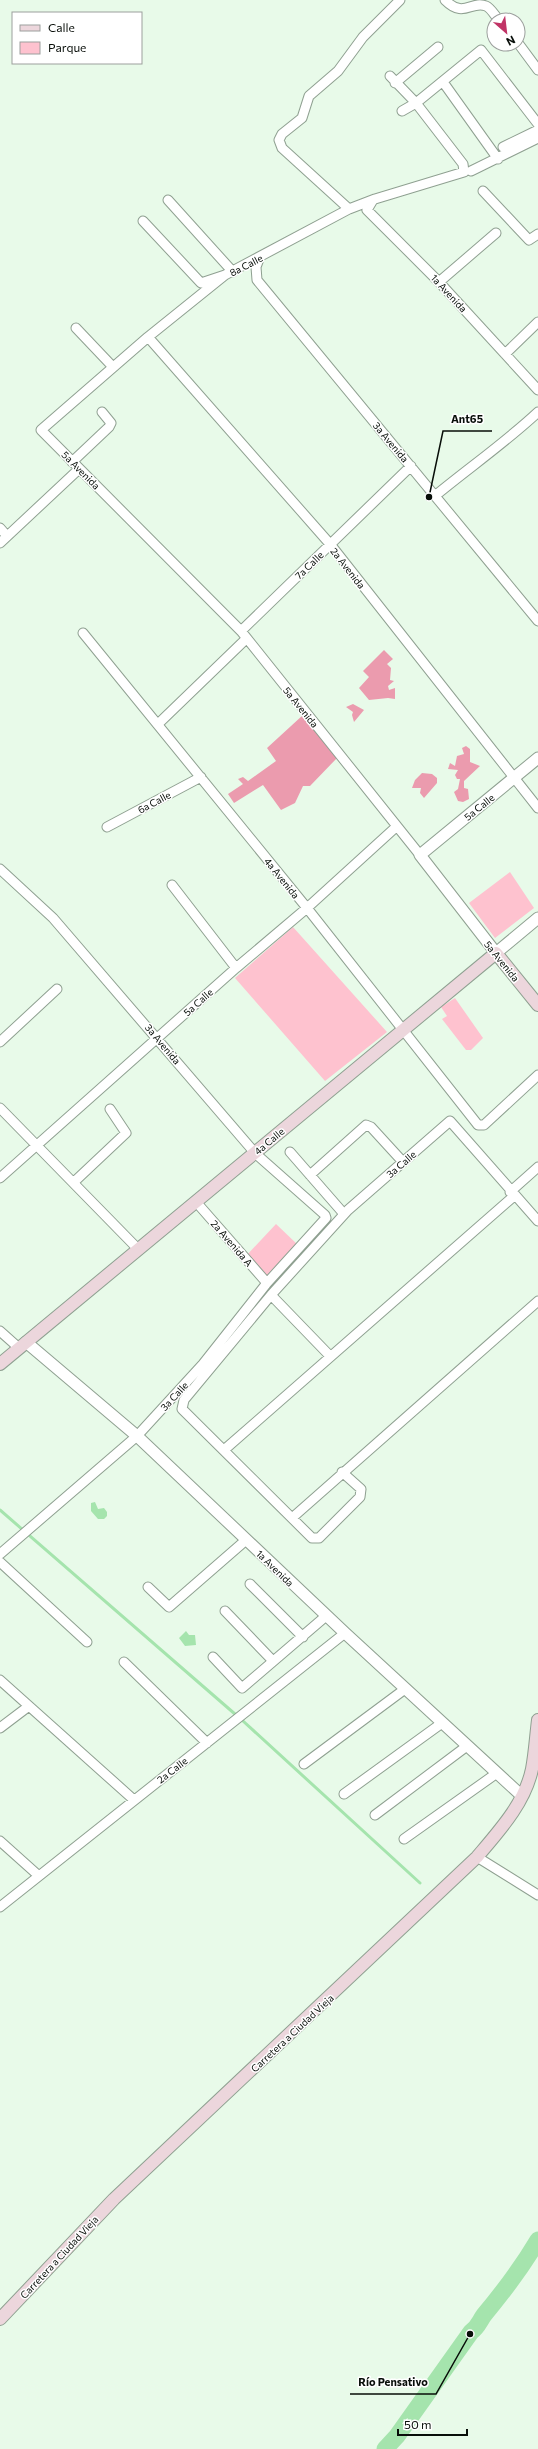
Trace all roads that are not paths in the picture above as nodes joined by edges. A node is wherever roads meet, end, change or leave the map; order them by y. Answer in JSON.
{"nodes":[{"id":1,"x":400,"y":0,"type":"edge"},
{"id":2,"x":445,"y":0,"type":"edge"},
{"id":3,"x":492,"y":12,"type":"edge"},
{"id":4,"x":438,"y":47,"type":"dead end"},
{"id":5,"x":525,"y":52,"type":"edge"},
{"id":6,"x":538,"y":70,"type":"edge"},
{"id":7,"x":443,"y":82,"type":"junction"},
{"id":8,"x":416,"y":103,"type":"junction"},
{"id":9,"x":402,"y":111,"type":"dead end"},
{"id":10,"x":538,"y":124,"type":"edge"},
{"id":11,"x":538,"y":130,"type":"edge"},
{"id":12,"x":538,"y":138,"type":"edge"},
{"id":13,"x":503,"y":147,"type":"dead end"},
{"id":14,"x":498,"y":159,"type":"junction"},
{"id":15,"x":468,"y":170,"type":"junction"},
{"id":16,"x":483,"y":191,"type":"dead end"},
{"id":17,"x":375,"y":199,"type":"junction"},
{"id":18,"x":168,"y":200,"type":"dead end"},
{"id":19,"x":349,"y":209,"type":"junction"},
{"id":20,"x":143,"y":221,"type":"dead end"},
{"id":21,"x":496,"y":234,"type":"dead end"},
{"id":22,"x":538,"y":235,"type":"edge"},
{"id":23,"x":259,"y":259,"type":"junction"},
{"id":24,"x":229,"y":274,"type":"junction"},
{"id":25,"x":439,"y":282,"type":"junction"},
{"id":26,"x":538,"y":322,"type":"edge"},
{"id":27,"x":76,"y":328,"type":"dead end"},
{"id":28,"x":148,"y":336,"type":"junction"},
{"id":29,"x":505,"y":354,"type":"junction"},
{"id":30,"x":113,"y":367,"type":"junction"},
{"id":31,"x":538,"y":390,"type":"edge"},
{"id":32,"x":102,"y":412,"type":"dead end"},
{"id":33,"x":538,"y":412,"type":"edge"},
{"id":34,"x":41,"y":430,"type":"joint"},
{"id":35,"x":72,"y":462,"type":"junction"},
{"id":36,"x":411,"y":466,"type":"junction"},
{"id":37,"x":80,"y":469,"type":"junction"},
{"id":38,"x":436,"y":496,"type":"junction"},
{"id":39,"x":0,"y":528,"type":"edge"},
{"id":40,"x":7,"y":536,"type":"junction"},
{"id":41,"x":0,"y":543,"type":"edge"},
{"id":42,"x":330,"y":544,"type":"junction"},
{"id":43,"x":538,"y":621,"type":"edge"},
{"id":44,"x":241,"y":631,"type":"junction"},
{"id":45,"x":83,"y":633,"type":"dead end"},
{"id":46,"x":246,"y":639,"type":"junction"},
{"id":47,"x":158,"y":724,"type":"junction"},
{"id":48,"x":538,"y":758,"type":"edge"},
{"id":49,"x":201,"y":777,"type":"junction"},
{"id":50,"x":514,"y":778,"type":"junction"},
{"id":51,"x":538,"y":808,"type":"edge"},
{"id":52,"x":396,"y":826,"type":"junction"},
{"id":53,"x":107,"y":827,"type":"dead end"},
{"id":54,"x":420,"y":855,"type":"junction"},
{"id":55,"x":0,"y":869,"type":"edge"},
{"id":56,"x":172,"y":885,"type":"dead end"},
{"id":57,"x":307,"y":908,"type":"junction"},
{"id":58,"x":538,"y":918,"type":"edge"},
{"id":59,"x":496,"y":953,"type":"junction"},
{"id":60,"x":236,"y":968,"type":"junction"},
{"id":61,"x":57,"y":989,"type":"dead end"},
{"id":62,"x":538,"y":1005,"type":"edge"},
{"id":63,"x":402,"y":1030,"type":"junction"},
{"id":64,"x":157,"y":1038,"type":"junction"},
{"id":65,"x":0,"y":1042,"type":"edge"},
{"id":66,"x":538,"y":1075,"type":"edge"},
{"id":67,"x":0,"y":1108,"type":"edge"},
{"id":68,"x":110,"y":1109,"type":"dead end"},
{"id":69,"x":38,"y":1145,"type":"junction"},
{"id":70,"x":290,"y":1152,"type":"dead end"},
{"id":71,"x":254,"y":1153,"type":"junction"},
{"id":72,"x":403,"y":1162,"type":"junction"},
{"id":73,"x":538,"y":1167,"type":"edge"},
{"id":74,"x":310,"y":1175,"type":"junction"},
{"id":75,"x":0,"y":1178,"type":"edge"},
{"id":76,"x":74,"y":1182,"type":"junction"},
{"id":77,"x":512,"y":1194,"type":"junction"},
{"id":78,"x":197,"y":1203,"type":"junction"},
{"id":79,"x":344,"y":1214,"type":"junction"},
{"id":80,"x":326,"y":1218,"type":"joint"},
{"id":81,"x":538,"y":1221,"type":"edge"},
{"id":82,"x":138,"y":1249,"type":"junction"},
{"id":83,"x":267,"y":1283,"type":"junction"},
{"id":84,"x":271,"y":1295,"type":"junction"},
{"id":85,"x":538,"y":1301,"type":"edge"},
{"id":86,"x":0,"y":1331,"type":"edge"},
{"id":87,"x":22,"y":1345,"type":"junction"},
{"id":88,"x":330,"y":1356,"type":"junction"},
{"id":89,"x":0,"y":1364,"type":"edge"},
{"id":90,"x":137,"y":1436,"type":"junction"},
{"id":91,"x":224,"y":1450,"type":"junction"},
{"id":92,"x":342,"y":1472,"type":"junction"},
{"id":93,"x":292,"y":1518,"type":"junction"},
{"id":94,"x":246,"y":1540,"type":"junction"},
{"id":95,"x":0,"y":1554,"type":"edge"},
{"id":96,"x":0,"y":1562,"type":"edge"},
{"id":97,"x":250,"y":1584,"type":"dead end"},
{"id":98,"x":148,"y":1587,"type":"dead end"},
{"id":99,"x":225,"y":1611,"type":"dead end"},
{"id":100,"x":326,"y":1616,"type":"junction"},
{"id":101,"x":345,"y":1634,"type":"junction"},
{"id":102,"x":303,"y":1637,"type":"junction"},
{"id":103,"x":87,"y":1642,"type":"dead end"},
{"id":104,"x":213,"y":1657,"type":"dead end"},
{"id":105,"x":273,"y":1661,"type":"junction"},
{"id":106,"x":124,"y":1662,"type":"dead end"},
{"id":107,"x":0,"y":1680,"type":"edge"},
{"id":108,"x":405,"y":1689,"type":"junction"},
{"id":109,"x":29,"y":1706,"type":"junction"},
{"id":110,"x":538,"y":1720,"type":"edge"},
{"id":111,"x":442,"y":1723,"type":"junction"},
{"id":112,"x":0,"y":1728,"type":"edge"},
{"id":113,"x":207,"y":1743,"type":"junction"},
{"id":114,"x":467,"y":1746,"type":"junction"},
{"id":115,"x":304,"y":1764,"type":"dead end"},
{"id":116,"x":497,"y":1773,"type":"junction"},
{"id":117,"x":344,"y":1794,"type":"dead end"},
{"id":118,"x":520,"y":1799,"type":"junction"},
{"id":119,"x":134,"y":1800,"type":"junction"},
{"id":120,"x":375,"y":1815,"type":"dead end"},
{"id":121,"x":404,"y":1839,"type":"dead end"},
{"id":122,"x":0,"y":1842,"type":"edge"},
{"id":123,"x":477,"y":1857,"type":"junction"},
{"id":124,"x":39,"y":1876,"type":"junction"},
{"id":125,"x":538,"y":1895,"type":"edge"},
{"id":126,"x":0,"y":1907,"type":"edge"},
{"id":127,"x":0,"y":2319,"type":"edge"}],
"edges":[{"from":1,"to":19,"type":"street"},
{"from":2,"to":3,"type":"street"},
{"from":4,"to":8,"type":"street"},
{"from":5,"to":6,"type":"street"},
{"from":7,"to":8,"type":"street"},
{"from":7,"to":10,"type":"street"},
{"from":7,"to":14,"type":"street"},
{"from":8,"to":9,"type":"street"},
{"from":8,"to":15,"type":"street"},
{"from":11,"to":13,"type":"street"},
{"from":12,"to":14,"type":"street","name":"8a Calle"},
{"from":14,"to":15,"type":"street","name":"8a Calle"},
{"from":15,"to":17,"type":"street","name":"8a Calle"},
{"from":16,"to":22,"type":"street"},
{"from":17,"to":19,"type":"street","name":"8a Calle"},
{"from":17,"to":25,"type":"street","name":"1a Avenida"},
{"from":18,"to":24,"type":"street"},
{"from":19,"to":23,"type":"street","name":"8a Calle"},
{"from":20,"to":24,"type":"street"},
{"from":21,"to":25,"type":"street"},
{"from":23,"to":24,"type":"street","name":"8a Calle"},
{"from":23,"to":36,"type":"street","name":"3a Avenida"},
{"from":24,"to":28,"type":"street","name":"8a Calle"},
{"from":25,"to":29,"type":"street","name":"1a Avenida"},
{"from":26,"to":29,"type":"street"},
{"from":27,"to":30,"type":"street"},
{"from":28,"to":30,"type":"street","name":"8a Calle"},
{"from":28,"to":42,"type":"street","name":"2a Avenida"},
{"from":29,"to":31,"type":"street","name":"1a Avenida"},
{"from":30,"to":34,"type":"street","name":"8a Calle"},
{"from":32,"to":35,"type":"street"},
{"from":33,"to":38,"type":"street"},
{"from":34,"to":35,"type":"street","name":"5a Avenida"},
{"from":35,"to":37,"type":"street","name":"5a Avenida"},
{"from":36,"to":38,"type":"street","name":"3a Avenida"},
{"from":36,"to":42,"type":"street","name":"7a Calle"},
{"from":37,"to":40,"type":"street"},
{"from":37,"to":44,"type":"street","name":"5a Avenida"},
{"from":38,"to":43,"type":"street","name":"3a Avenida"},
{"from":39,"to":40,"type":"street"},
{"from":40,"to":41,"type":"street"},
{"from":42,"to":44,"type":"street","name":"7a Calle"},
{"from":42,"to":50,"type":"street","name":"2a Avenida"},
{"from":44,"to":46,"type":"street","name":"5a Avenida"},
{"from":45,"to":47,"type":"street","name":"4a Avenida"},
{"from":46,"to":47,"type":"street"},
{"from":46,"to":52,"type":"street","name":"5a Avenida"},
{"from":47,"to":49,"type":"street","name":"4a Avenida"},
{"from":48,"to":50,"type":"street","name":"5a Calle"},
{"from":49,"to":53,"type":"street","name":"6a Calle"},
{"from":49,"to":57,"type":"street","name":"4a Avenida"},
{"from":50,"to":51,"type":"street","name":"2a Avenida"},
{"from":50,"to":54,"type":"street","name":"5a Calle"},
{"from":52,"to":54,"type":"street","name":"5a Avenida"},
{"from":52,"to":57,"type":"street","name":"5a Calle"},
{"from":54,"to":59,"type":"street","name":"5a Avenida"},
{"from":55,"to":64,"type":"street","name":"3a Avenida"},
{"from":56,"to":60,"type":"street"},
{"from":57,"to":60,"type":"street","name":"5a Calle"},
{"from":57,"to":63,"type":"street","name":"4a Avenida"},
{"from":58,"to":59,"type":"street","name":"4a Calle"},
{"from":59,"to":62,"type":"main road","name":"5a Avenida"},
{"from":59,"to":63,"type":"main road","name":"4a Calle"},
{"from":60,"to":64,"type":"street","name":"5a Calle"},
{"from":61,"to":65,"type":"street"},
{"from":63,"to":66,"type":"street","name":"4a Avenida"},
{"from":63,"to":71,"type":"main road","name":"4a Calle"},
{"from":64,"to":69,"type":"street","name":"5a Calle"},
{"from":64,"to":71,"type":"street","name":"3a Avenida"},
{"from":67,"to":69,"type":"street"},
{"from":68,"to":76,"type":"street"},
{"from":69,"to":75,"type":"street","name":"5a Calle"},
{"from":69,"to":76,"type":"street"},
{"from":70,"to":74,"type":"street"},
{"from":71,"to":78,"type":"main road","name":"4a Calle"},
{"from":71,"to":80,"type":"street","name":"3a Avenida"},
{"from":72,"to":74,"type":"street"},
{"from":72,"to":77,"type":"street","name":"3a Calle"},
{"from":72,"to":79,"type":"street","name":"3a Calle"},
{"from":73,"to":77,"type":"street"},
{"from":74,"to":79,"type":"street"},
{"from":76,"to":82,"type":"street"},
{"from":77,"to":81,"type":"street"},
{"from":77,"to":88,"type":"street"},
{"from":78,"to":82,"type":"main road","name":"4a Calle"},
{"from":78,"to":83,"type":"street","name":"2a Avenida A"},
{"from":79,"to":84,"type":"street","name":"3a Calle"},
{"from":80,"to":83,"type":"street","name":"3a Calle"},
{"from":82,"to":87,"type":"main road","name":"4a Calle"},
{"from":83,"to":90,"type":"street","name":"3a Calle"},
{"from":84,"to":88,"type":"street"},
{"from":84,"to":91,"type":"street","name":"3a Calle"},
{"from":85,"to":92,"type":"street"},
{"from":86,"to":87,"type":"street","name":"1a Avenida"},
{"from":87,"to":89,"type":"main road","name":"4a Calle"},
{"from":87,"to":90,"type":"street","name":"1a Avenida"},
{"from":88,"to":91,"type":"street"},
{"from":90,"to":94,"type":"street","name":"1a Avenida"},
{"from":90,"to":95,"type":"street","name":"3a Calle"},
{"from":91,"to":93,"type":"street"},
{"from":92,"to":93,"type":"street"},
{"from":92,"to":93,"type":"street"},
{"from":94,"to":98,"type":"street"},
{"from":94,"to":100,"type":"street","name":"1a Avenida"},
{"from":96,"to":103,"type":"street"},
{"from":97,"to":102,"type":"street"},
{"from":99,"to":105,"type":"street"},
{"from":100,"to":101,"type":"street","name":"1a Avenida"},
{"from":100,"to":102,"type":"street"},
{"from":101,"to":108,"type":"street","name":"1a Avenida"},
{"from":101,"to":113,"type":"street","name":"2a Calle"},
{"from":102,"to":105,"type":"street"},
{"from":104,"to":105,"type":"street"},
{"from":106,"to":113,"type":"street"},
{"from":107,"to":109,"type":"street"},
{"from":108,"to":111,"type":"street","name":"1a Avenida"},
{"from":108,"to":115,"type":"street"},
{"from":109,"to":112,"type":"street"},
{"from":109,"to":119,"type":"street"},
{"from":110,"to":118,"type":"main road","name":"Carretera a Ciudad Vieja"},
{"from":111,"to":114,"type":"street","name":"1a Avenida"},
{"from":111,"to":117,"type":"street"},
{"from":113,"to":119,"type":"street","name":"2a Calle"},
{"from":114,"to":116,"type":"street","name":"1a Avenida"},
{"from":114,"to":120,"type":"street"},
{"from":116,"to":118,"type":"street","name":"1a Avenida"},
{"from":116,"to":121,"type":"street"},
{"from":118,"to":123,"type":"main road","name":"Carretera a Ciudad Vieja"},
{"from":119,"to":124,"type":"street","name":"2a Calle"},
{"from":122,"to":124,"type":"street"},
{"from":123,"to":125,"type":"street"},
{"from":123,"to":127,"type":"main road","name":"Carretera a Ciudad Vieja"},
{"from":124,"to":126,"type":"street","name":"2a Calle"}]}
